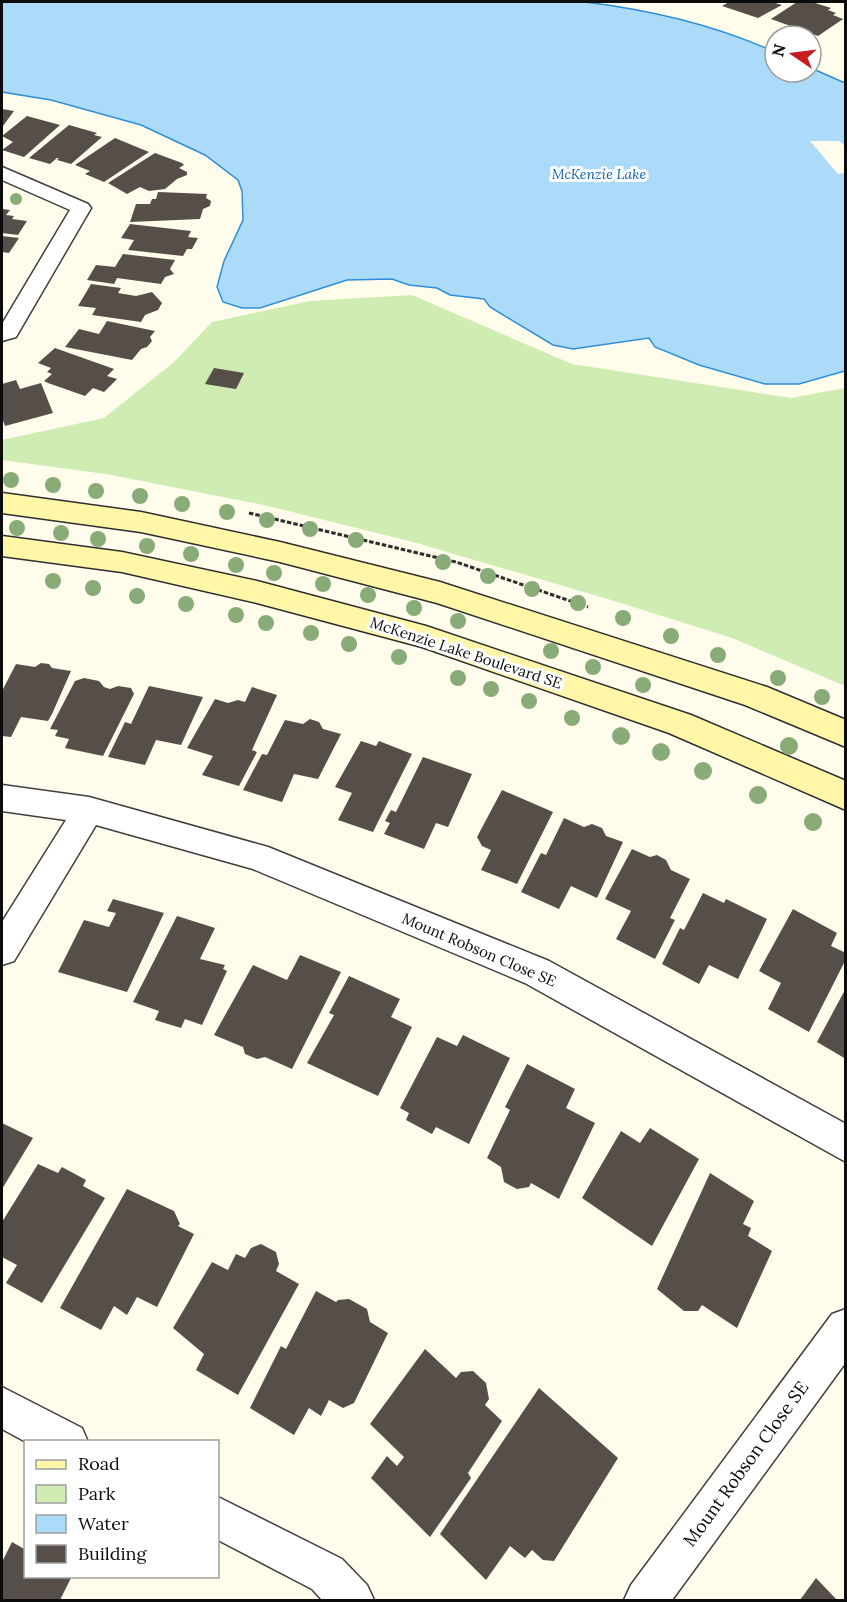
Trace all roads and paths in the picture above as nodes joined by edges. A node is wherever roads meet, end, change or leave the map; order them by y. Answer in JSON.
{"nodes":[{"id":1,"x":2,"y":173,"type":"edge"},
{"id":2,"x":2,"y":334,"type":"edge"},
{"id":3,"x":2,"y":503,"type":"edge"},
{"id":4,"x":2,"y":546,"type":"edge"},
{"id":5,"x":846,"y":734,"type":"edge"},
{"id":6,"x":846,"y":796,"type":"edge"},
{"id":7,"x":2,"y":798,"type":"edge"},
{"id":8,"x":89,"y":810,"type":"junction"},
{"id":9,"x":2,"y":950,"type":"edge"},
{"id":10,"x":846,"y":1144,"type":"edge"},
{"id":11,"x":846,"y":1328,"type":"edge"},
{"id":12,"x":2,"y":1407,"type":"edge"},
{"id":13,"x":65,"y":1440,"type":"edge"},
{"id":14,"x":219,"y":1519,"type":"edge"},
{"id":15,"x":352,"y":1600,"type":"edge"},
{"id":16,"x":646,"y":1600,"type":"edge"}],
"edges":[{"from":1,"to":2,"type":"street"},
{"from":3,"to":5,"type":"main road"},
{"from":4,"to":6,"type":"main road","name":"McKenzie Lake Boulevard SE"},
{"from":7,"to":8,"type":"street","name":"Mount Robson Close SE"},
{"from":8,"to":9,"type":"street"},
{"from":8,"to":10,"type":"street","name":"Mount Robson Close SE"},
{"from":11,"to":16,"type":"street","name":"Mount Robson Close SE"},
{"from":12,"to":13,"type":"street"},
{"from":14,"to":15,"type":"street"}]}
